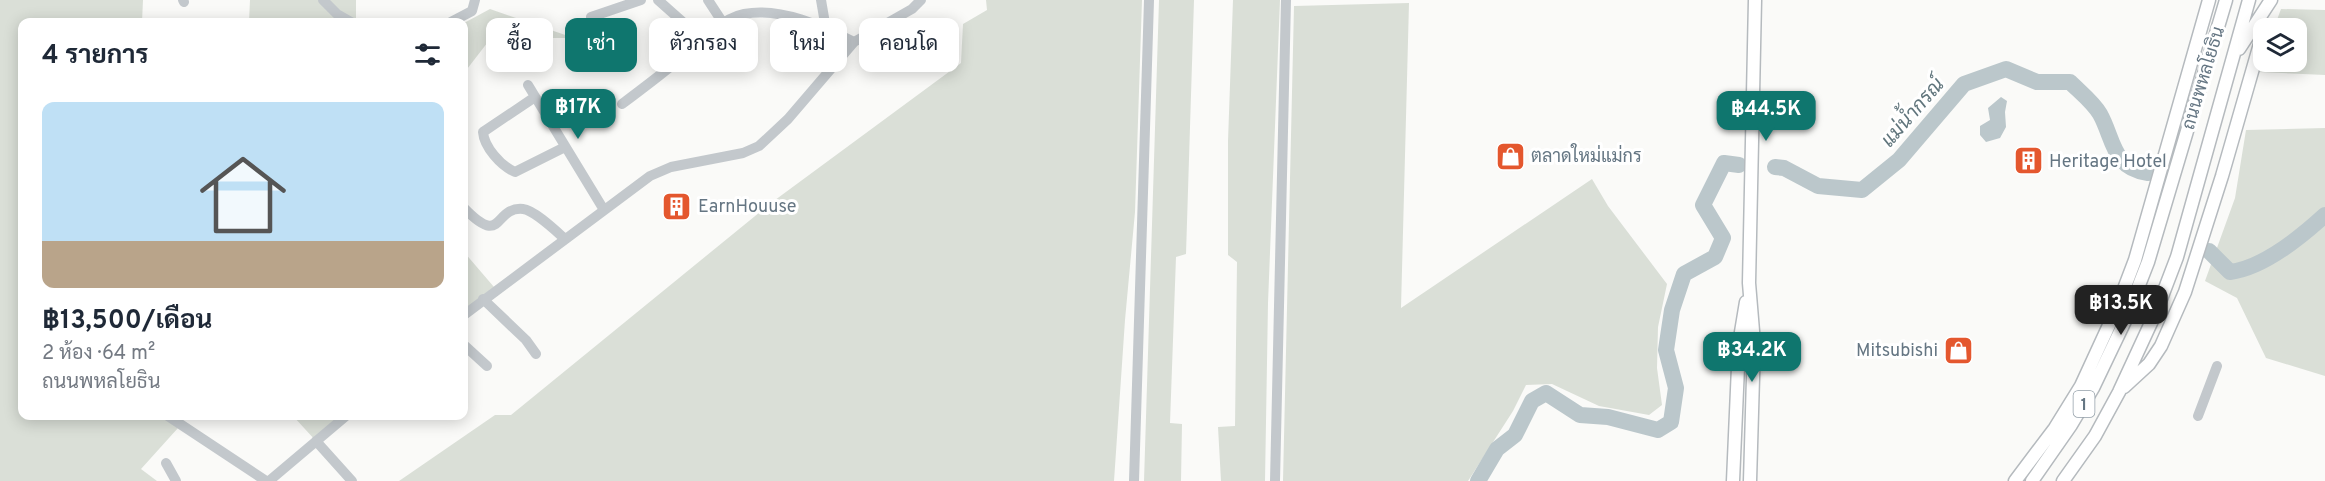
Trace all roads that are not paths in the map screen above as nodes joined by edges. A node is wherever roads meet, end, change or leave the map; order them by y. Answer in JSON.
{"nodes":[{"id":1,"x":323,"y":0,"type":"edge"},
{"id":2,"x":475,"y":0,"type":"edge"},
{"id":3,"x":641,"y":0,"type":"edge"},
{"id":4,"x":658,"y":0,"type":"edge"},
{"id":5,"x":708,"y":0,"type":"edge"},
{"id":6,"x":821,"y":0,"type":"edge"},
{"id":7,"x":921,"y":0,"type":"edge"},
{"id":8,"x":1149,"y":0,"type":"edge"},
{"id":9,"x":1286,"y":0,"type":"edge"},
{"id":10,"x":1755,"y":0,"type":"edge"},
{"id":11,"x":2226,"y":0,"type":"edge"},
{"id":12,"x":2249,"y":0,"type":"edge"},
{"id":13,"x":2271,"y":0,"type":"edge"},
{"id":14,"x":2207,"y":4,"type":"edge"},
{"id":15,"x":591,"y":17,"type":"dead end"},
{"id":16,"x":344,"y":18,"type":"edge"},
{"id":17,"x":459,"y":18,"type":"edge"},
{"id":18,"x":678,"y":18,"type":"edge"},
{"id":19,"x":719,"y":18,"type":"edge"},
{"id":20,"x":735,"y":18,"type":"edge"},
{"id":21,"x":790,"y":18,"type":"edge"},
{"id":22,"x":824,"y":18,"type":"edge"},
{"id":23,"x":2267,"y":18,"type":"edge"},
{"id":24,"x":847,"y":39,"type":"edge"},
{"id":25,"x":854,"y":42,"type":"junction"},
{"id":26,"x":2212,"y":49,"type":"junction"},
{"id":27,"x":2233,"y":58,"type":"junction"},
{"id":28,"x":2253,"y":68,"type":"edge"},
{"id":29,"x":662,"y":72,"type":"edge"},
{"id":30,"x":528,"y":85,"type":"dead end"},
{"id":31,"x":535,"y":97,"type":"junction"},
{"id":32,"x":622,"y":104,"type":"dead end"},
{"id":33,"x":566,"y":147,"type":"junction"},
{"id":34,"x":604,"y":210,"type":"junction"},
{"id":35,"x":468,"y":212,"type":"edge"},
{"id":36,"x":565,"y":239,"type":"junction"},
{"id":37,"x":1749,"y":283,"type":"junction"},
{"id":38,"x":483,"y":299,"type":"junction"},
{"id":39,"x":468,"y":312,"type":"edge"},
{"id":40,"x":468,"y":349,"type":"edge"},
{"id":41,"x":536,"y":354,"type":"dead end"},
{"id":42,"x":487,"y":366,"type":"dead end"},
{"id":43,"x":2217,"y":366,"type":"dead end"},
{"id":44,"x":2119,"y":392,"type":"junction"},
{"id":45,"x":2198,"y":416,"type":"dead end"},
{"id":46,"x":174,"y":420,"type":"edge"},
{"id":47,"x":341,"y":420,"type":"edge"},
{"id":48,"x":316,"y":441,"type":"junction"},
{"id":49,"x":166,"y":463,"type":"dead end"},
{"id":50,"x":176,"y":481,"type":"edge"},
{"id":51,"x":267,"y":481,"type":"edge"},
{"id":52,"x":352,"y":481,"type":"edge"},
{"id":53,"x":1134,"y":481,"type":"edge"},
{"id":54,"x":1275,"y":481,"type":"edge"},
{"id":55,"x":1732,"y":481,"type":"edge"},
{"id":56,"x":1750,"y":481,"type":"edge"},
{"id":57,"x":2015,"y":481,"type":"edge"},
{"id":58,"x":2032,"y":481,"type":"edge"},
{"id":59,"x":2063,"y":481,"type":"edge"}],
"edges":[{"from":1,"to":16,"type":"street"},
{"from":2,"to":17,"type":"street"},
{"from":3,"to":15,"type":"street"},
{"from":4,"to":18,"type":"street"},
{"from":5,"to":19,"type":"street"},
{"from":6,"to":22,"type":"street"},
{"from":7,"to":25,"type":"street"},
{"from":8,"to":53,"type":"street"},
{"from":9,"to":54,"type":"street"},
{"from":10,"to":37,"type":"main road"},
{"from":11,"to":26,"type":"main road","name":"ถนนพหลโยธิน","number":"1"},
{"from":12,"to":27,"type":"main road","name":"ถนนพหลโยธิน","number":"1"},
{"from":13,"to":23,"type":"main road","number":"1"},
{"from":13,"to":27,"type":"main road"},
{"from":14,"to":26,"type":"main road"},
{"from":14,"to":57,"type":"main road","number":"1"},
{"from":20,"to":21,"type":"street"},
{"from":24,"to":25,"type":"street"},
{"from":25,"to":34,"type":"street"},
{"from":26,"to":58,"type":"main road","name":"ถนนพหลโยธิน","number":"1"},
{"from":27,"to":44,"type":"main road","name":"ถนนพหลโยธิน","number":"1"},
{"from":28,"to":44,"type":"main road","number":"1"},
{"from":29,"to":32,"type":"street"},
{"from":30,"to":31,"type":"street"},
{"from":31,"to":33,"type":"street"},
{"from":31,"to":33,"type":"street"},
{"from":33,"to":34,"type":"street"},
{"from":34,"to":36,"type":"street"},
{"from":35,"to":36,"type":"street"},
{"from":36,"to":38,"type":"street"},
{"from":37,"to":55,"type":"main road"},
{"from":37,"to":56,"type":"main road"},
{"from":38,"to":39,"type":"street"},
{"from":38,"to":41,"type":"street"},
{"from":40,"to":42,"type":"street"},
{"from":43,"to":45,"type":"street"},
{"from":44,"to":59,"type":"main road","name":"ถนนพหลโยธิน","number":"1"},
{"from":46,"to":51,"type":"street"},
{"from":47,"to":48,"type":"street"},
{"from":48,"to":51,"type":"street"},
{"from":48,"to":52,"type":"street"},
{"from":49,"to":50,"type":"street"}]}
